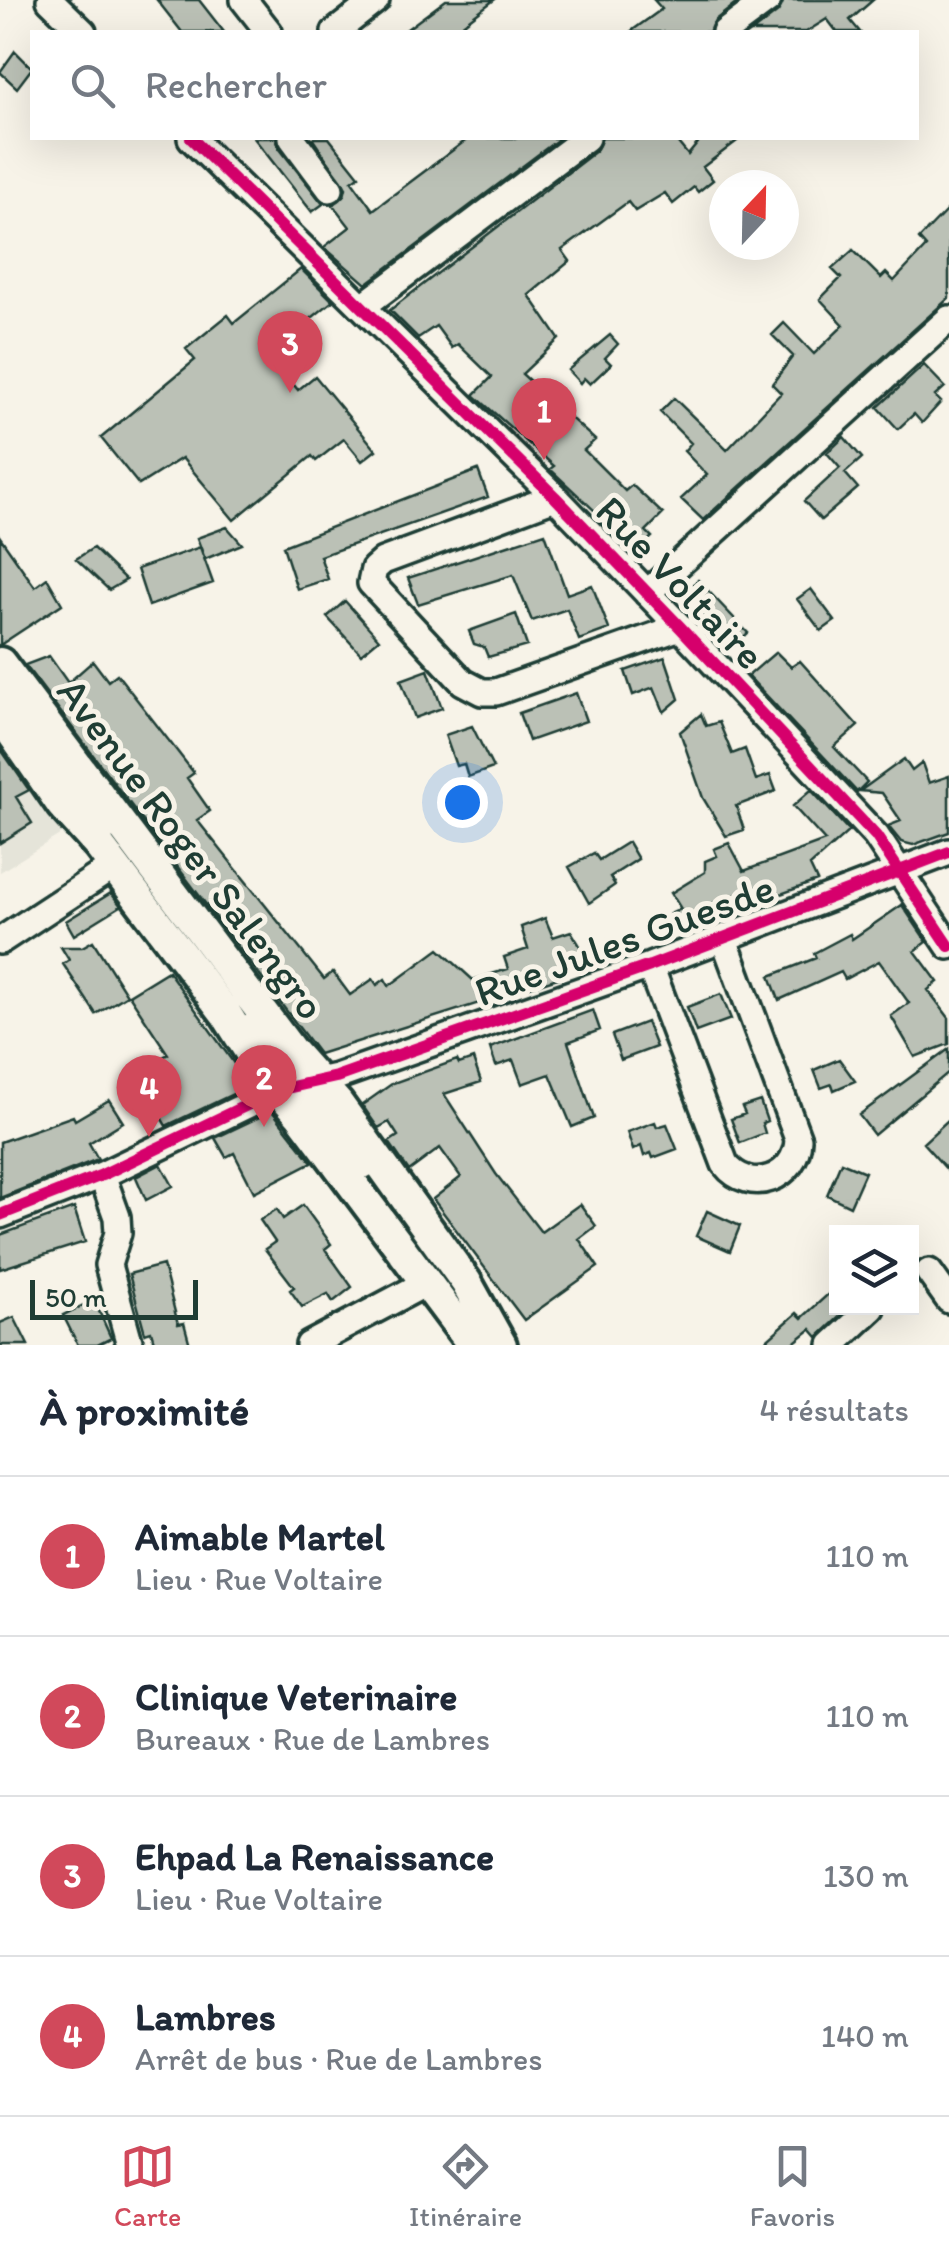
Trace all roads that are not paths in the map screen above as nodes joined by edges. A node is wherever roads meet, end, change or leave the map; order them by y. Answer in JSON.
{"nodes":[{"id":1,"x":50,"y":0,"type":"edge"},
{"id":2,"x":244,"y":0,"type":"edge"},
{"id":3,"x":376,"y":0,"type":"edge"},
{"id":4,"x":768,"y":0,"type":"edge"},
{"id":5,"x":81,"y":30,"type":"edge"},
{"id":6,"x":267,"y":30,"type":"edge"},
{"id":7,"x":337,"y":30,"type":"edge"},
{"id":8,"x":728,"y":30,"type":"edge"},
{"id":9,"x":193,"y":140,"type":"edge"},
{"id":10,"x":293,"y":140,"type":"edge"},
{"id":11,"x":583,"y":140,"type":"edge"},
{"id":12,"x":330,"y":189,"type":"dead end"},
{"id":13,"x":363,"y":306,"type":"junction"},
{"id":14,"x":949,"y":319,"type":"edge"},
{"id":15,"x":555,"y":497,"type":"junction"},
{"id":16,"x":647,"y":593,"type":"junction"},
{"id":17,"x":680,"y":626,"type":"junction"},
{"id":18,"x":0,"y":663,"type":"edge"},
{"id":19,"x":0,"y":681,"type":"edge"},
{"id":20,"x":0,"y":696,"type":"edge"},
{"id":21,"x":0,"y":715,"type":"edge"},
{"id":22,"x":949,"y":852,"type":"edge"},
{"id":23,"x":114,"y":866,"type":"junction"},
{"id":24,"x":899,"y":872,"type":"junction"},
{"id":25,"x":724,"y":939,"type":"junction"},
{"id":26,"x":0,"y":940,"type":"edge"},
{"id":27,"x":949,"y":946,"type":"edge"},
{"id":28,"x":650,"y":966,"type":"junction"},
{"id":29,"x":299,"y":1086,"type":"junction"},
{"id":30,"x":102,"y":1175,"type":"junction"},
{"id":31,"x":0,"y":1214,"type":"edge"},
{"id":32,"x":929,"y":1272,"type":"dead end"},
{"id":33,"x":426,"y":1283,"type":"junction"},
{"id":34,"x":949,"y":1300,"type":"edge"},
{"id":35,"x":864,"y":1315,"type":"edge"},
{"id":36,"x":130,"y":1345,"type":"edge"},
{"id":37,"x":309,"y":1345,"type":"edge"},
{"id":38,"x":473,"y":1345,"type":"edge"},
{"id":39,"x":486,"y":1345,"type":"edge"},
{"id":40,"x":500,"y":1345,"type":"edge"},
{"id":41,"x":832,"y":1345,"type":"edge"}],
"edges":[{"from":1,"to":5,"type":"street"},
{"from":2,"to":6,"type":"street"},
{"from":3,"to":7,"type":"street"},
{"from":4,"to":8,"type":"street"},
{"from":9,"to":13,"type":"street","name":"Rue Voltaire"},
{"from":10,"to":12,"type":"street"},
{"from":11,"to":13,"type":"street"},
{"from":13,"to":15,"type":"street","name":"Rue Voltaire"},
{"from":14,"to":16,"type":"street"},
{"from":15,"to":16,"type":"street","name":"Rue Voltaire"},
{"from":15,"to":17,"type":"street"},
{"from":16,"to":17,"type":"street","name":"Rue Voltaire"},
{"from":17,"to":24,"type":"street","name":"Rue Voltaire"},
{"from":18,"to":29,"type":"main road","name":"Avenue Roger Salengro"},
{"from":19,"to":29,"type":"street"},
{"from":20,"to":29,"type":"street"},
{"from":21,"to":23,"type":"main road","name":"Avenue Roger Salengro"},
{"from":22,"to":24,"type":"street","name":"Rue Jules Guesde"},
{"from":23,"to":26,"type":"street"},
{"from":23,"to":29,"type":"main road","name":"Avenue Roger Salengro"},
{"from":24,"to":25,"type":"street","name":"Rue Jules Guesde"},
{"from":24,"to":27,"type":"street","name":"Rue Voltaire"},
{"from":25,"to":28,"type":"street","name":"Rue Jules Guesde"},
{"from":25,"to":28,"type":"street","name":"Rue Jules Guesde"},
{"from":28,"to":29,"type":"street","name":"Rue Jules Guesde"},
{"from":29,"to":30,"type":"street","name":"Rue Jules Guesde"},
{"from":29,"to":33,"type":"main road"},
{"from":29,"to":39,"type":"street"},
{"from":29,"to":40,"type":"main road"},
{"from":30,"to":31,"type":"street","name":"Rue Jules Guesde"},
{"from":30,"to":36,"type":"street"},
{"from":32,"to":34,"type":"street"},
{"from":33,"to":37,"type":"street"},
{"from":33,"to":38,"type":"main road"},
{"from":35,"to":41,"type":"street"}]}
